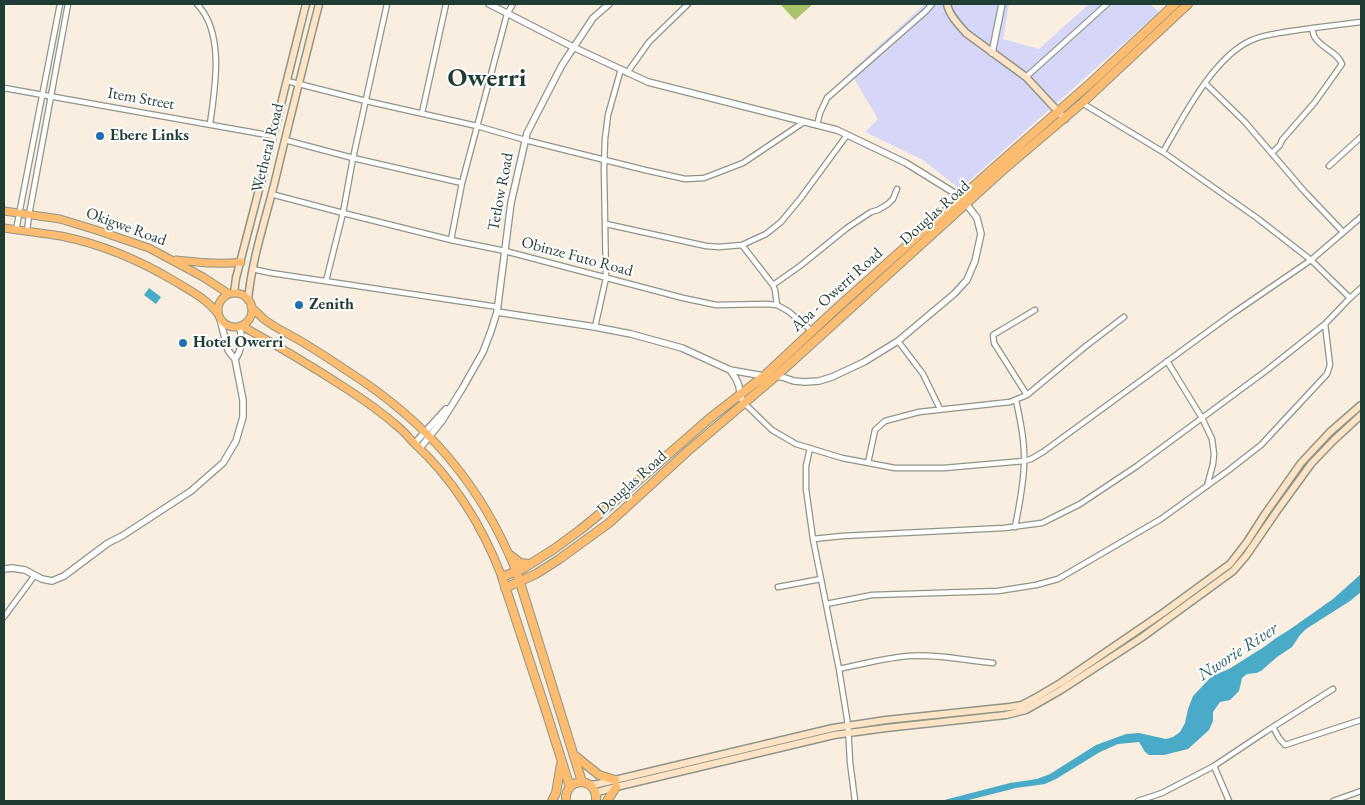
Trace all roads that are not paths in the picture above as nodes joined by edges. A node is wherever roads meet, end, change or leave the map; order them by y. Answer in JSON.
{"nodes":[{"id":1,"x":60,"y":4,"type":"edge"},
{"id":2,"x":68,"y":4,"type":"edge"},
{"id":3,"x":197,"y":4,"type":"edge"},
{"id":4,"x":306,"y":4,"type":"edge"},
{"id":5,"x":319,"y":4,"type":"edge"},
{"id":6,"x":387,"y":4,"type":"edge"},
{"id":7,"x":446,"y":4,"type":"edge"},
{"id":8,"x":489,"y":4,"type":"edge"},
{"id":9,"x":513,"y":4,"type":"edge"},
{"id":10,"x":609,"y":4,"type":"edge"},
{"id":11,"x":688,"y":4,"type":"edge"},
{"id":12,"x":932,"y":4,"type":"edge"},
{"id":13,"x":947,"y":4,"type":"edge"},
{"id":14,"x":1002,"y":4,"type":"edge"},
{"id":15,"x":1107,"y":4,"type":"edge"},
{"id":16,"x":1175,"y":4,"type":"edge"},
{"id":17,"x":1188,"y":4,"type":"edge"},
{"id":18,"x":507,"y":14,"type":"junction"},
{"id":19,"x":1162,"y":15,"type":"junction"},
{"id":20,"x":1170,"y":21,"type":"junction"},
{"id":21,"x":1361,"y":22,"type":"edge"},
{"id":22,"x":1312,"y":28,"type":"junction"},
{"id":23,"x":573,"y":47,"type":"junction"},
{"id":24,"x":992,"y":53,"type":"junction"},
{"id":25,"x":621,"y":69,"type":"junction"},
{"id":26,"x":627,"y":74,"type":"junction"},
{"id":27,"x":1026,"y":77,"type":"junction"},
{"id":28,"x":287,"y":81,"type":"junction"},
{"id":29,"x":299,"y":83,"type":"junction"},
{"id":30,"x":1206,"y":83,"type":"junction"},
{"id":31,"x":4,"y":88,"type":"edge"},
{"id":32,"x":42,"y":95,"type":"junction"},
{"id":33,"x":50,"y":96,"type":"junction"},
{"id":34,"x":366,"y":101,"type":"junction"},
{"id":35,"x":1082,"y":103,"type":"junction"},
{"id":36,"x":1059,"y":112,"type":"junction"},
{"id":37,"x":422,"y":113,"type":"junction"},
{"id":38,"x":1065,"y":119,"type":"junction"},
{"id":39,"x":804,"y":122,"type":"junction"},
{"id":40,"x":210,"y":124,"type":"junction"},
{"id":41,"x":816,"y":125,"type":"junction"},
{"id":42,"x":477,"y":126,"type":"junction"},
{"id":43,"x":847,"y":135,"type":"junction"},
{"id":44,"x":274,"y":136,"type":"junction"},
{"id":45,"x":1361,"y":137,"type":"edge"},
{"id":46,"x":285,"y":140,"type":"junction"},
{"id":47,"x":525,"y":140,"type":"junction"},
{"id":48,"x":1163,"y":152,"type":"junction"},
{"id":49,"x":1272,"y":153,"type":"junction"},
{"id":50,"x":353,"y":158,"type":"junction"},
{"id":51,"x":604,"y":160,"type":"junction"},
{"id":52,"x":1329,"y":166,"type":"dead end"},
{"id":53,"x":462,"y":183,"type":"junction"},
{"id":54,"x":897,"y":189,"type":"dead end"},
{"id":55,"x":271,"y":194,"type":"junction"},
{"id":56,"x":963,"y":200,"type":"junction"},
{"id":57,"x":4,"y":211,"type":"edge"},
{"id":58,"x":20,"y":213,"type":"junction"},
{"id":59,"x":343,"y":213,"type":"junction"},
{"id":60,"x":28,"y":215,"type":"junction"},
{"id":61,"x":1361,"y":217,"type":"edge"},
{"id":62,"x":606,"y":224,"type":"junction"},
{"id":63,"x":4,"y":228,"type":"edge"},
{"id":64,"x":16,"y":230,"type":"junction"},
{"id":65,"x":27,"y":231,"type":"junction"},
{"id":66,"x":1343,"y":232,"type":"junction"},
{"id":67,"x":451,"y":240,"type":"junction"},
{"id":68,"x":742,"y":245,"type":"junction"},
{"id":69,"x":505,"y":251,"type":"junction"},
{"id":70,"x":172,"y":259,"type":"junction"},
{"id":71,"x":1311,"y":260,"type":"junction"},
{"id":72,"x":241,"y":262,"type":"junction"},
{"id":73,"x":252,"y":269,"type":"junction"},
{"id":74,"x":606,"y":278,"type":"junction"},
{"id":75,"x":326,"y":281,"type":"junction"},
{"id":76,"x":774,"y":286,"type":"junction"},
{"id":77,"x":1361,"y":288,"type":"edge"},
{"id":78,"x":232,"y":294,"type":"junction"},
{"id":79,"x":1350,"y":298,"type":"junction"},
{"id":80,"x":250,"y":303,"type":"junction"},
{"id":81,"x":777,"y":305,"type":"junction"},
{"id":82,"x":498,"y":309,"type":"junction"},
{"id":83,"x":1036,"y":310,"type":"dead end"},
{"id":84,"x":219,"y":316,"type":"junction"},
{"id":85,"x":1124,"y":317,"type":"dead end"},
{"id":86,"x":1325,"y":324,"type":"junction"},
{"id":87,"x":241,"y":326,"type":"junction"},
{"id":88,"x":595,"y":326,"type":"junction"},
{"id":89,"x":812,"y":331,"type":"junction"},
{"id":90,"x":898,"y":341,"type":"junction"},
{"id":91,"x":235,"y":359,"type":"junction"},
{"id":92,"x":1167,"y":362,"type":"junction"},
{"id":93,"x":730,"y":370,"type":"junction"},
{"id":94,"x":764,"y":376,"type":"junction"},
{"id":95,"x":775,"y":377,"type":"junction"},
{"id":96,"x":1027,"y":395,"type":"junction"},
{"id":97,"x":742,"y":400,"type":"junction"},
{"id":98,"x":1016,"y":400,"type":"junction"},
{"id":99,"x":1361,"y":405,"type":"edge"},
{"id":100,"x":940,"y":409,"type":"junction"},
{"id":101,"x":1361,"y":415,"type":"edge"},
{"id":102,"x":1202,"y":418,"type":"junction"},
{"id":103,"x":428,"y":434,"type":"junction"},
{"id":104,"x":418,"y":446,"type":"junction"},
{"id":105,"x":810,"y":448,"type":"junction"},
{"id":106,"x":1024,"y":461,"type":"junction"},
{"id":107,"x":868,"y":463,"type":"junction"},
{"id":108,"x":1207,"y":486,"type":"junction"},
{"id":109,"x":1015,"y":527,"type":"junction"},
{"id":110,"x":813,"y":539,"type":"junction"},
{"id":111,"x":510,"y":555,"type":"junction"},
{"id":112,"x":530,"y":564,"type":"junction"},
{"id":113,"x":4,"y":569,"type":"edge"},
{"id":114,"x":516,"y":571,"type":"junction"},
{"id":115,"x":536,"y":574,"type":"junction"},
{"id":116,"x":35,"y":575,"type":"junction"},
{"id":117,"x":502,"y":577,"type":"junction"},
{"id":118,"x":821,"y":579,"type":"junction"},
{"id":119,"x":520,"y":581,"type":"junction"},
{"id":120,"x":778,"y":587,"type":"dead end"},
{"id":121,"x":505,"y":588,"type":"junction"},
{"id":122,"x":525,"y":596,"type":"junction"},
{"id":123,"x":826,"y":604,"type":"junction"},
{"id":124,"x":4,"y":617,"type":"edge"},
{"id":125,"x":993,"y":663,"type":"dead end"},
{"id":126,"x":839,"y":669,"type":"junction"},
{"id":127,"x":1333,"y":689,"type":"dead end"},
{"id":128,"x":559,"y":707,"type":"junction"},
{"id":129,"x":546,"y":711,"type":"junction"},
{"id":130,"x":1361,"y":720,"type":"edge"},
{"id":131,"x":1273,"y":726,"type":"junction"},
{"id":132,"x":848,"y":729,"type":"junction"},
{"id":133,"x":573,"y":754,"type":"junction"},
{"id":134,"x":562,"y":762,"type":"junction"},
{"id":135,"x":1214,"y":766,"type":"junction"},
{"id":136,"x":582,"y":782,"type":"junction"},
{"id":137,"x":615,"y":784,"type":"junction"},
{"id":138,"x":590,"y":785,"type":"junction"},
{"id":139,"x":570,"y":787,"type":"junction"},
{"id":140,"x":1361,"y":791,"type":"edge"},
{"id":141,"x":596,"y":799,"type":"edge"},
{"id":142,"x":552,"y":801,"type":"edge"},
{"id":143,"x":565,"y":801,"type":"edge"},
{"id":144,"x":608,"y":801,"type":"edge"},
{"id":145,"x":856,"y":801,"type":"edge"},
{"id":146,"x":1138,"y":801,"type":"edge"},
{"id":147,"x":1229,"y":801,"type":"edge"},
{"id":148,"x":1333,"y":801,"type":"edge"}],
"edges":[{"from":1,"to":32,"type":"street"},
{"from":2,"to":33,"type":"street"},
{"from":3,"to":40,"type":"street"},
{"from":4,"to":28,"type":"main road","name":"Wetheral Road"},
{"from":5,"to":29,"type":"main road","name":"Wetheral Road"},
{"from":6,"to":34,"type":"street"},
{"from":7,"to":37,"type":"street"},
{"from":8,"to":18,"type":"street"},
{"from":9,"to":18,"type":"street"},
{"from":10,"to":23,"type":"street","name":"Tetlow Road"},
{"from":11,"to":26,"type":"street"},
{"from":12,"to":41,"type":"street"},
{"from":13,"to":24,"type":"main road"},
{"from":14,"to":24,"type":"street"},
{"from":15,"to":27,"type":"street"},
{"from":16,"to":19,"type":"highway","name":"Aba - Owerri Road"},
{"from":17,"to":20,"type":"highway","name":"Douglas Road"},
{"from":18,"to":23,"type":"street"},
{"from":18,"to":42,"type":"street"},
{"from":19,"to":20,"type":"highway"},
{"from":19,"to":36,"type":"highway","name":"Aba - Owerri Road"},
{"from":20,"to":35,"type":"highway","name":"Douglas Road"},
{"from":21,"to":22,"type":"street"},
{"from":22,"to":30,"type":"street"},
{"from":22,"to":49,"type":"street"},
{"from":23,"to":25,"type":"street"},
{"from":23,"to":47,"type":"street","name":"Tetlow Road"},
{"from":24,"to":27,"type":"main road"},
{"from":25,"to":26,"type":"street"},
{"from":25,"to":51,"type":"street"},
{"from":26,"to":39,"type":"street"},
{"from":27,"to":36,"type":"main road"},
{"from":28,"to":29,"type":"street"},
{"from":28,"to":44,"type":"main road","name":"Wetheral Road"},
{"from":29,"to":34,"type":"street"},
{"from":29,"to":46,"type":"main road","name":"Wetheral Road"},
{"from":30,"to":48,"type":"street"},
{"from":30,"to":49,"type":"street"},
{"from":31,"to":32,"type":"street","name":"Item Street"},
{"from":32,"to":33,"type":"street","name":"Item Street"},
{"from":32,"to":58,"type":"street"},
{"from":33,"to":40,"type":"street","name":"Item Street"},
{"from":33,"to":60,"type":"street"},
{"from":34,"to":37,"type":"street"},
{"from":34,"to":50,"type":"street"},
{"from":35,"to":38,"type":"highway","name":"Douglas Road"},
{"from":35,"to":48,"type":"street"},
{"from":36,"to":38,"type":"main road"},
{"from":36,"to":56,"type":"highway","name":"Aba - Owerri Road"},
{"from":37,"to":42,"type":"street"},
{"from":38,"to":56,"type":"highway","name":"Douglas Road"},
{"from":39,"to":41,"type":"street"},
{"from":39,"to":51,"type":"street"},
{"from":40,"to":44,"type":"street","name":"Item Street"},
{"from":41,"to":43,"type":"street"},
{"from":42,"to":47,"type":"street"},
{"from":42,"to":53,"type":"street"},
{"from":43,"to":56,"type":"street"},
{"from":43,"to":68,"type":"street"},
{"from":44,"to":72,"type":"main road","name":"Wetheral Road"},
{"from":45,"to":52,"type":"street"},
{"from":46,"to":50,"type":"street"},
{"from":46,"to":55,"type":"main road","name":"Wetheral Road"},
{"from":47,"to":51,"type":"street"},
{"from":47,"to":69,"type":"street","name":"Tetlow Road"},
{"from":48,"to":71,"type":"street"},
{"from":49,"to":66,"type":"street"},
{"from":50,"to":53,"type":"street"},
{"from":50,"to":59,"type":"street"},
{"from":51,"to":62,"type":"street"},
{"from":53,"to":67,"type":"street"},
{"from":54,"to":76,"type":"street"},
{"from":55,"to":59,"type":"street","name":"Obinze Futo Road"},
{"from":55,"to":73,"type":"main road","name":"Wetheral Road"},
{"from":56,"to":89,"type":"highway","name":"Aba - Owerri Road"},
{"from":56,"to":90,"type":"street"},
{"from":56,"to":95,"type":"highway","name":"Douglas Road"},
{"from":57,"to":58,"type":"main road","name":"Okigwe Road"},
{"from":58,"to":60,"type":"main road","name":"Okigwe Road"},
{"from":58,"to":64,"type":"street"},
{"from":59,"to":67,"type":"street","name":"Obinze Futo Road"},
{"from":59,"to":75,"type":"street"},
{"from":60,"to":65,"type":"street"},
{"from":60,"to":70,"type":"main road","name":"Okigwe Road"},
{"from":61,"to":66,"type":"street"},
{"from":62,"to":68,"type":"street"},
{"from":62,"to":74,"type":"street"},
{"from":63,"to":64,"type":"main road"},
{"from":64,"to":65,"type":"main road"},
{"from":65,"to":84,"type":"main road"},
{"from":66,"to":71,"type":"street"},
{"from":67,"to":69,"type":"street","name":"Obinze Futo Road"},
{"from":68,"to":76,"type":"street"},
{"from":69,"to":74,"type":"street","name":"Obinze Futo Road"},
{"from":69,"to":82,"type":"street","name":"Tetlow Road"},
{"from":70,"to":72,"type":"main road"},
{"from":70,"to":78,"type":"main road","name":"Okigwe Road"},
{"from":71,"to":79,"type":"street"},
{"from":71,"to":92,"type":"street"},
{"from":72,"to":78,"type":"main road","name":"Wetheral Road"},
{"from":73,"to":75,"type":"street"},
{"from":73,"to":80,"type":"main road","name":"Wetheral Road"},
{"from":74,"to":81,"type":"street","name":"Obinze Futo Road"},
{"from":74,"to":88,"type":"street"},
{"from":75,"to":82,"type":"street"},
{"from":76,"to":81,"type":"street"},
{"from":77,"to":79,"type":"street"},
{"from":78,"to":80,"type":"main road"},
{"from":78,"to":84,"type":"main road"},
{"from":79,"to":86,"type":"street"},
{"from":80,"to":87,"type":"main road"},
{"from":80,"to":103,"type":"main road"},
{"from":81,"to":89,"type":"street"},
{"from":82,"to":88,"type":"street"},
{"from":82,"to":103,"type":"street","name":"Tetlow Road"},
{"from":83,"to":96,"type":"street"},
{"from":84,"to":87,"type":"main road"},
{"from":84,"to":91,"type":"street"},
{"from":85,"to":96,"type":"street"},
{"from":86,"to":102,"type":"street"},
{"from":86,"to":108,"type":"street"},
{"from":87,"to":91,"type":"street"},
{"from":87,"to":104,"type":"main road"},
{"from":88,"to":93,"type":"street"},
{"from":89,"to":94,"type":"highway","name":"Aba - Owerri Road"},
{"from":90,"to":95,"type":"street"},
{"from":90,"to":100,"type":"street"},
{"from":91,"to":116,"type":"street"},
{"from":92,"to":102,"type":"street"},
{"from":92,"to":106,"type":"street"},
{"from":93,"to":94,"type":"street"},
{"from":93,"to":97,"type":"street"},
{"from":94,"to":95,"type":"street"},
{"from":94,"to":97,"type":"highway","name":"Aba - Owerri Road"},
{"from":95,"to":97,"type":"highway","name":"Douglas Road"},
{"from":96,"to":98,"type":"street"},
{"from":97,"to":105,"type":"street"},
{"from":97,"to":112,"type":"highway","name":"Aba - Owerri Road"},
{"from":97,"to":115,"type":"highway","name":"Douglas Road"},
{"from":98,"to":100,"type":"street"},
{"from":98,"to":106,"type":"street"},
{"from":99,"to":132,"type":"main road"},
{"from":100,"to":107,"type":"street"},
{"from":101,"to":132,"type":"main road"},
{"from":102,"to":108,"type":"street"},
{"from":102,"to":109,"type":"street"},
{"from":103,"to":104,"type":"street","name":"Tetlow Road"},
{"from":103,"to":111,"type":"main road"},
{"from":104,"to":117,"type":"main road"},
{"from":105,"to":107,"type":"street"},
{"from":105,"to":110,"type":"street"},
{"from":106,"to":107,"type":"street"},
{"from":106,"to":109,"type":"street"},
{"from":108,"to":123,"type":"street"},
{"from":109,"to":110,"type":"street"},
{"from":110,"to":118,"type":"street"},
{"from":111,"to":112,"type":"highway"},
{"from":111,"to":114,"type":"main road"},
{"from":112,"to":114,"type":"highway","name":"Aba - Owerri Road"},
{"from":113,"to":116,"type":"street"},
{"from":114,"to":117,"type":"highway","name":"Aba - Owerri Road"},
{"from":114,"to":119,"type":"highway"},
{"from":115,"to":119,"type":"highway"},
{"from":115,"to":122,"type":"highway"},
{"from":116,"to":124,"type":"street"},
{"from":117,"to":121,"type":"highway"},
{"from":118,"to":120,"type":"street"},
{"from":118,"to":123,"type":"street"},
{"from":119,"to":121,"type":"highway"},
{"from":119,"to":122,"type":"highway"},
{"from":121,"to":129,"type":"highway"},
{"from":122,"to":128,"type":"highway"},
{"from":123,"to":126,"type":"street"},
{"from":125,"to":126,"type":"street"},
{"from":126,"to":132,"type":"street"},
{"from":127,"to":131,"type":"street"},
{"from":128,"to":129,"type":"highway"},
{"from":128,"to":133,"type":"highway"},
{"from":129,"to":134,"type":"highway"},
{"from":130,"to":131,"type":"street"},
{"from":131,"to":135,"type":"street"},
{"from":132,"to":137,"type":"main road"},
{"from":132,"to":145,"type":"street"},
{"from":133,"to":136,"type":"highway"},
{"from":133,"to":137,"type":"highway"},
{"from":134,"to":139,"type":"highway"},
{"from":134,"to":142,"type":"highway"},
{"from":135,"to":146,"type":"street"},
{"from":135,"to":147,"type":"street"},
{"from":136,"to":138,"type":"highway"},
{"from":136,"to":139,"type":"highway"},
{"from":137,"to":138,"type":"main road"},
{"from":137,"to":141,"type":"main road"},
{"from":137,"to":144,"type":"highway"},
{"from":138,"to":141,"type":"highway"},
{"from":139,"to":143,"type":"highway"},
{"from":140,"to":148,"type":"street"}]}
